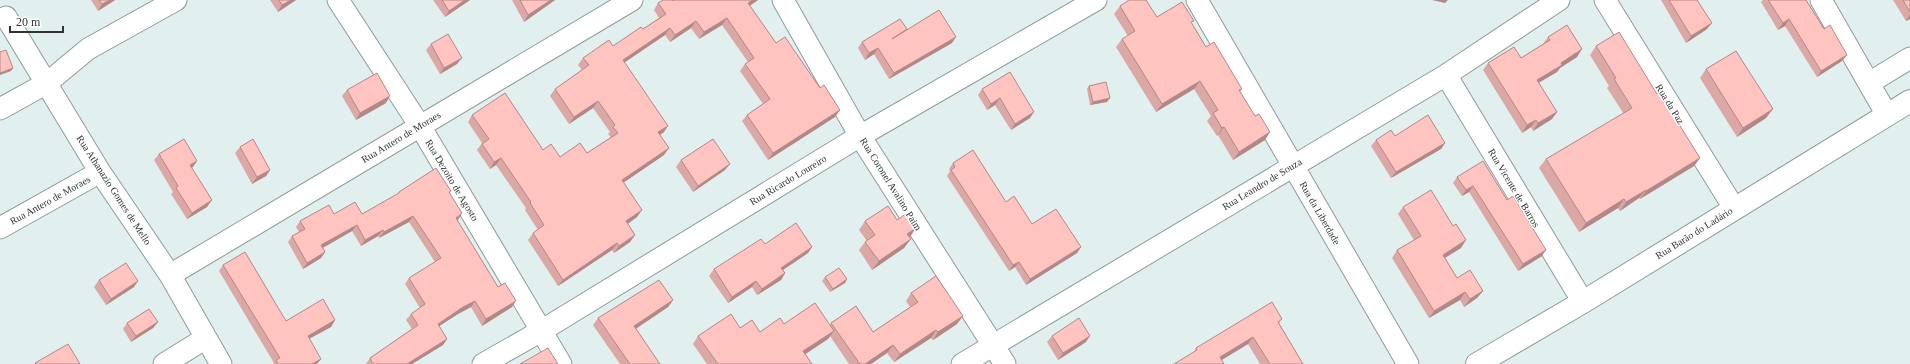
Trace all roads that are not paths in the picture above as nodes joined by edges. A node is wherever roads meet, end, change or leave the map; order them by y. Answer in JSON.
{"nodes":[{"id":1,"x":176,"y":0,"type":"edge"},
{"id":2,"x":338,"y":0,"type":"edge"},
{"id":3,"x":632,"y":0,"type":"edge"},
{"id":4,"x":783,"y":0,"type":"edge"},
{"id":5,"x":1096,"y":0,"type":"edge"},
{"id":6,"x":1196,"y":0,"type":"edge"},
{"id":7,"x":1560,"y":0,"type":"edge"},
{"id":8,"x":1605,"y":0,"type":"edge"},
{"id":9,"x":1821,"y":0,"type":"edge"},
{"id":10,"x":6,"y":17,"type":"dead end"},
{"id":11,"x":1910,"y":58,"type":"edge"},
{"id":12,"x":1446,"y":75,"type":"junction"},
{"id":13,"x":47,"y":83,"type":"junction"},
{"id":14,"x":1869,"y":83,"type":"junction"},
{"id":15,"x":1910,"y":101,"type":"edge"},
{"id":16,"x":0,"y":109,"type":"edge"},
{"id":17,"x":1887,"y":115,"type":"junction"},
{"id":18,"x":420,"y":126,"type":"junction"},
{"id":19,"x":860,"y":136,"type":"junction"},
{"id":20,"x":1292,"y":166,"type":"junction"},
{"id":21,"x":100,"y":172,"type":"junction"},
{"id":22,"x":1734,"y":208,"type":"junction"},
{"id":23,"x":0,"y":228,"type":"edge"},
{"id":24,"x":170,"y":274,"type":"junction"},
{"id":25,"x":1582,"y":302,"type":"junction"},
{"id":26,"x":541,"y":331,"type":"junction"},
{"id":27,"x":206,"y":338,"type":"junction"},
{"id":28,"x":993,"y":345,"type":"junction"},
{"id":29,"x":164,"y":364,"type":"edge"},
{"id":30,"x":221,"y":364,"type":"edge"},
{"id":31,"x":483,"y":364,"type":"edge"},
{"id":32,"x":561,"y":364,"type":"edge"},
{"id":33,"x":962,"y":364,"type":"edge"},
{"id":34,"x":1005,"y":364,"type":"edge"},
{"id":35,"x":1408,"y":364,"type":"edge"},
{"id":36,"x":1477,"y":364,"type":"edge"}],
"edges":[{"from":1,"to":13,"type":"street"},
{"from":2,"to":18,"type":"street","name":"Rua Dezoito de Agosto"},
{"from":3,"to":18,"type":"street","name":"Rua Antero de Moraes"},
{"from":4,"to":19,"type":"street","name":"Rua Coronel Avalino Paim"},
{"from":5,"to":19,"type":"street","name":"Rua Ricardo Loureiro"},
{"from":6,"to":20,"type":"street","name":"Rua da Liberdade"},
{"from":7,"to":12,"type":"street","name":"Rua Leandro de Souza"},
{"from":8,"to":22,"type":"street","name":"Rua da Paz"},
{"from":9,"to":14,"type":"street"},
{"from":10,"to":13,"type":"street","name":"Rua Athanazio Gomes de Mello"},
{"from":11,"to":14,"type":"street"},
{"from":12,"to":20,"type":"street","name":"Rua Leandro de Souza"},
{"from":12,"to":25,"type":"street","name":"Rua Vicente de Barros"},
{"from":13,"to":16,"type":"street"},
{"from":13,"to":21,"type":"street","name":"Rua Athanazio Gomes de Mello"},
{"from":14,"to":17,"type":"street"},
{"from":15,"to":17,"type":"main road","name":"Rua Barão do Ladário"},
{"from":17,"to":22,"type":"main road","name":"Rua Barão do Ladário"},
{"from":18,"to":24,"type":"street","name":"Rua Antero de Moraes"},
{"from":18,"to":26,"type":"street","name":"Rua Dezoito de Agosto"},
{"from":19,"to":26,"type":"street","name":"Rua Ricardo Loureiro"},
{"from":19,"to":28,"type":"street","name":"Rua Coronel Avalino Paim"},
{"from":20,"to":28,"type":"street","name":"Rua Leandro de Souza"},
{"from":20,"to":35,"type":"street","name":"Rua da Liberdade"},
{"from":21,"to":23,"type":"street","name":"Rua Antero de Moraes"},
{"from":21,"to":24,"type":"street","name":"Rua Athanazio Gomes de Mello"},
{"from":22,"to":25,"type":"main road","name":"Rua Barão do Ladário"},
{"from":24,"to":27,"type":"street","name":"Rua Athanazio Gomes de Mello"},
{"from":25,"to":36,"type":"main road","name":"Rua Barão do Ladário"},
{"from":26,"to":31,"type":"street","name":"Rua Ricardo Loureiro"},
{"from":26,"to":32,"type":"street","name":"Rua Dezoito de Agosto"},
{"from":27,"to":29,"type":"street"},
{"from":27,"to":30,"type":"street","name":"Rua Athanazio Gomes de Mello"},
{"from":28,"to":33,"type":"street","name":"Rua Leandro de Souza"},
{"from":28,"to":34,"type":"street","name":"Rua Coronel Avalino Paim"}]}
